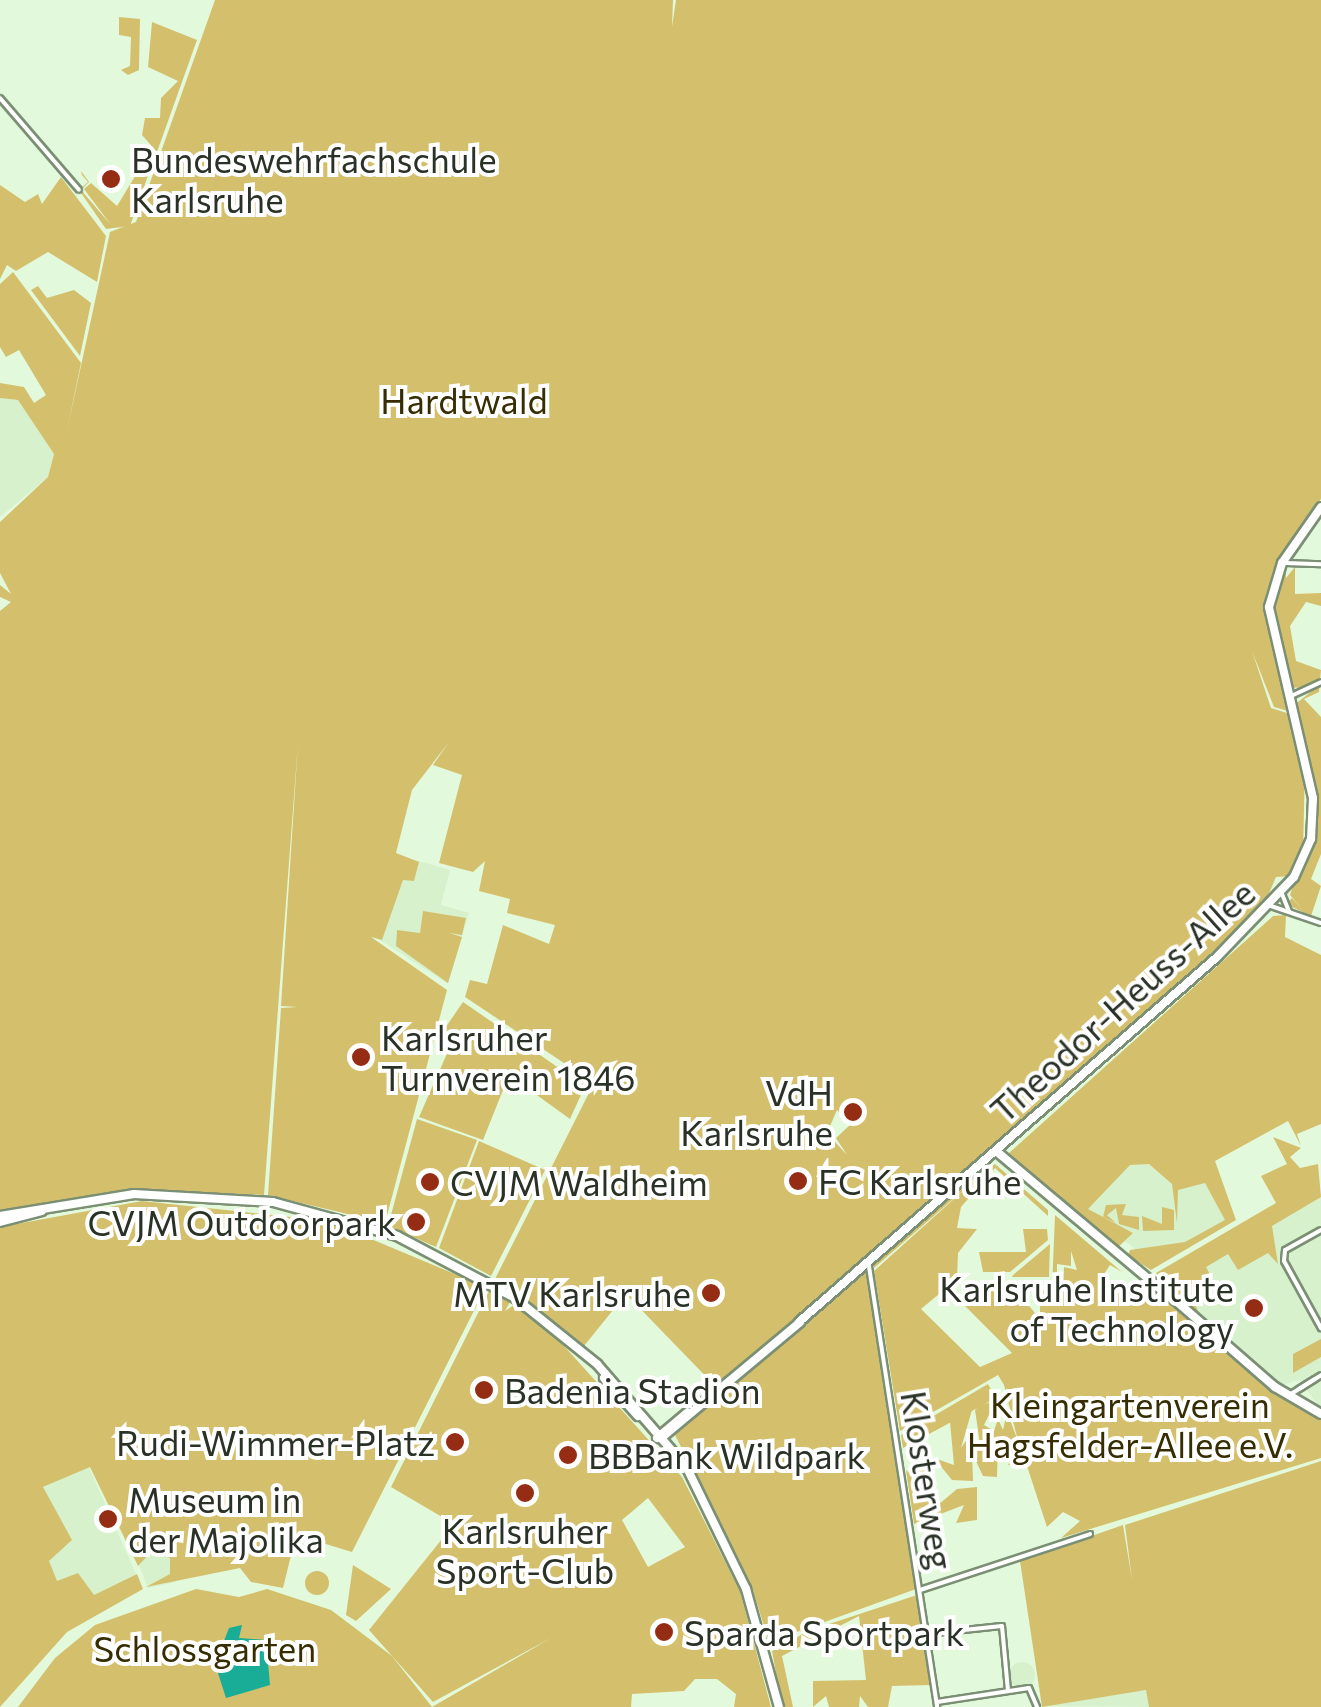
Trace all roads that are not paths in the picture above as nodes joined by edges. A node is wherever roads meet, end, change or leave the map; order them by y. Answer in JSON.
{"nodes":[{"id":1,"x":0,"y":98,"type":"edge"},
{"id":2,"x":78,"y":190,"type":"dead end"},
{"id":3,"x":1321,"y":507,"type":"edge"},
{"id":4,"x":1290,"y":548,"type":"junction"},
{"id":5,"x":1282,"y":563,"type":"junction"},
{"id":6,"x":1302,"y":564,"type":"junction"},
{"id":7,"x":1321,"y":564,"type":"edge"},
{"id":8,"x":1320,"y":684,"type":"edge"},
{"id":9,"x":1287,"y":698,"type":"junction"},
{"id":10,"x":1282,"y":894,"type":"junction"},
{"id":11,"x":1271,"y":906,"type":"junction"},
{"id":12,"x":1288,"y":912,"type":"junction"},
{"id":13,"x":1321,"y":923,"type":"edge"},
{"id":14,"x":1007,"y":1141,"type":"junction"},
{"id":15,"x":996,"y":1151,"type":"junction"},
{"id":16,"x":983,"y":1162,"type":"junction"},
{"id":17,"x":1008,"y":1162,"type":"junction"},
{"id":18,"x":0,"y":1219,"type":"edge"},
{"id":19,"x":1321,"y":1230,"type":"edge"},
{"id":20,"x":868,"y":1260,"type":"junction"},
{"id":21,"x":1321,"y":1328,"type":"edge"},
{"id":22,"x":562,"y":1335,"type":"junction"},
{"id":23,"x":1318,"y":1377,"type":"edge"},
{"id":24,"x":1287,"y":1396,"type":"junction"},
{"id":25,"x":635,"y":1405,"type":"junction"},
{"id":26,"x":1321,"y":1414,"type":"edge"},
{"id":27,"x":684,"y":1418,"type":"junction"},
{"id":28,"x":659,"y":1438,"type":"junction"},
{"id":29,"x":682,"y":1462,"type":"junction"},
{"id":30,"x":697,"y":1490,"type":"junction"},
{"id":31,"x":1090,"y":1534,"type":"dead end"},
{"id":32,"x":920,"y":1590,"type":"junction"},
{"id":33,"x":926,"y":1634,"type":"junction"},
{"id":34,"x":1008,"y":1691,"type":"junction"},
{"id":35,"x":937,"y":1704,"type":"edge"},
{"id":36,"x":779,"y":1707,"type":"edge"},
{"id":37,"x":1037,"y":1707,"type":"edge"}],
"edges":[{"from":1,"to":2,"type":"street"},
{"from":3,"to":4,"type":"main road","name":"Theodor-Heuss-Allee"},
{"from":4,"to":5,"type":"main road","name":"Theodor-Heuss-Allee"},
{"from":4,"to":6,"type":"street"},
{"from":5,"to":6,"type":"street"},
{"from":5,"to":9,"type":"main road","name":"Theodor-Heuss-Allee"},
{"from":6,"to":7,"type":"street"},
{"from":8,"to":9,"type":"street"},
{"from":9,"to":10,"type":"main road","name":"Theodor-Heuss-Allee"},
{"from":10,"to":11,"type":"main road","name":"Theodor-Heuss-Allee"},
{"from":10,"to":12,"type":"street"},
{"from":11,"to":12,"type":"street"},
{"from":11,"to":14,"type":"main road","name":"Theodor-Heuss-Allee"},
{"from":12,"to":13,"type":"street"},
{"from":14,"to":15,"type":"main road","name":"Theodor-Heuss-Allee"},
{"from":14,"to":17,"type":"main road"},
{"from":15,"to":16,"type":"main road","name":"Theodor-Heuss-Allee"},
{"from":15,"to":17,"type":"main road"},
{"from":16,"to":17,"type":"main road"},
{"from":16,"to":20,"type":"main road","name":"Theodor-Heuss-Allee"},
{"from":17,"to":24,"type":"main road"},
{"from":18,"to":22,"type":"main road"},
{"from":19,"to":21,"type":"street"},
{"from":20,"to":27,"type":"main road","name":"Theodor-Heuss-Allee"},
{"from":20,"to":32,"type":"street","name":"Klosterweg"},
{"from":22,"to":25,"type":"main road"},
{"from":22,"to":28,"type":"main road"},
{"from":23,"to":24,"type":"street"},
{"from":24,"to":26,"type":"main road"},
{"from":25,"to":27,"type":"main road"},
{"from":25,"to":28,"type":"main road"},
{"from":27,"to":28,"type":"main road","name":"Theodor-Heuss-Allee"},
{"from":27,"to":29,"type":"main road"},
{"from":28,"to":29,"type":"main road"},
{"from":28,"to":30,"type":"main road"},
{"from":29,"to":30,"type":"main road"},
{"from":30,"to":36,"type":"main road"},
{"from":31,"to":32,"type":"street"},
{"from":32,"to":33,"type":"street","name":"Klosterweg"},
{"from":33,"to":34,"type":"street"},
{"from":33,"to":35,"type":"street","name":"Klosterweg"},
{"from":34,"to":35,"type":"street"},
{"from":34,"to":37,"type":"street"}]}
